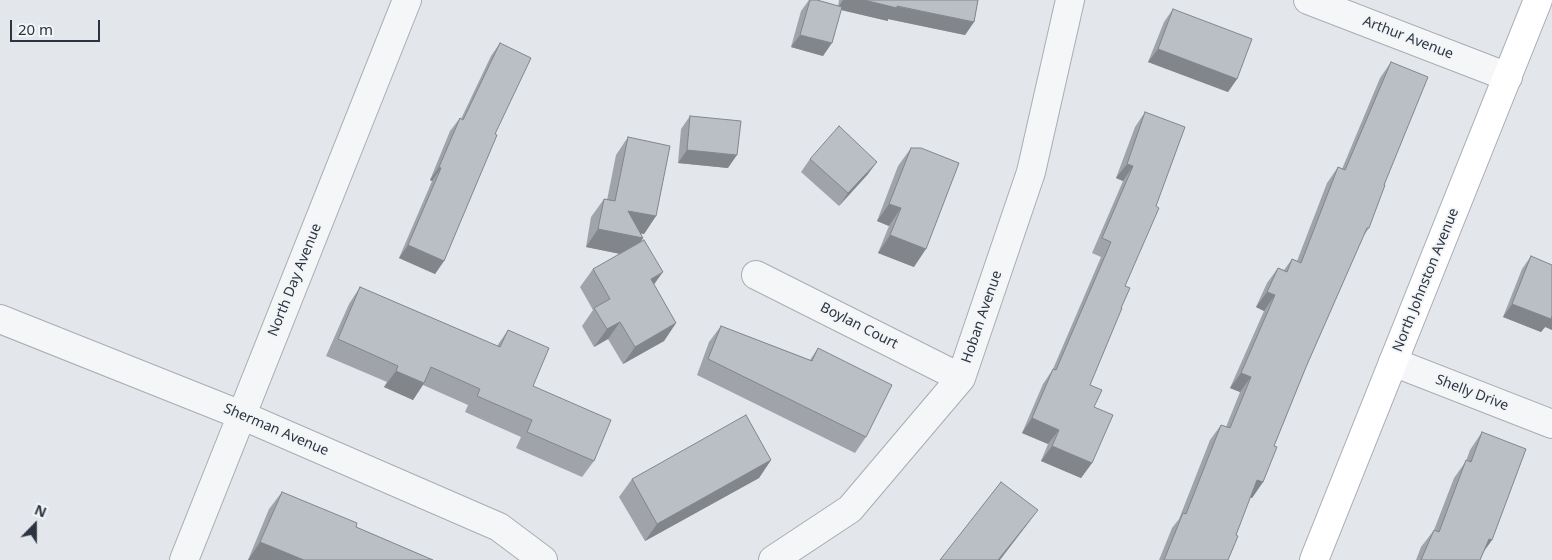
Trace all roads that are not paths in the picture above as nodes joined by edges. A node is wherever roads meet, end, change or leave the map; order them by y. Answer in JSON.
{"nodes":[{"id":1,"x":407,"y":0,"type":"edge"},
{"id":2,"x":1070,"y":0,"type":"edge"},
{"id":3,"x":1308,"y":0,"type":"edge"},
{"id":4,"x":1538,"y":0,"type":"edge"},
{"id":5,"x":1508,"y":76,"type":"junction"},
{"id":6,"x":756,"y":275,"type":"dead end"},
{"id":7,"x":0,"y":319,"type":"edge"},
{"id":8,"x":1393,"y":362,"type":"junction"},
{"id":9,"x":961,"y":378,"type":"junction"},
{"id":10,"x":241,"y":415,"type":"junction"},
{"id":11,"x":1552,"y":424,"type":"edge"},
{"id":12,"x":184,"y":560,"type":"edge"},
{"id":13,"x":543,"y":560,"type":"edge"},
{"id":14,"x":773,"y":560,"type":"edge"},
{"id":15,"x":1314,"y":560,"type":"edge"}],
"edges":[{"from":1,"to":10,"type":"street","name":"North Day Avenue"},
{"from":2,"to":9,"type":"street","name":"Hoban Avenue"},
{"from":3,"to":5,"type":"street","name":"Arthur Avenue"},
{"from":4,"to":5,"type":"street","name":"North Johnston Avenue"},
{"from":5,"to":8,"type":"street","name":"North Johnston Avenue"},
{"from":6,"to":9,"type":"street","name":"Boylan Court"},
{"from":7,"to":10,"type":"street","name":"Sherman Avenue"},
{"from":8,"to":11,"type":"street","name":"Shelly Drive"},
{"from":8,"to":15,"type":"street","name":"North Johnston Avenue"},
{"from":9,"to":14,"type":"street","name":"Hoban Avenue"},
{"from":10,"to":12,"type":"street","name":"North Day Avenue"},
{"from":10,"to":13,"type":"street","name":"Sherman Avenue"}]}
